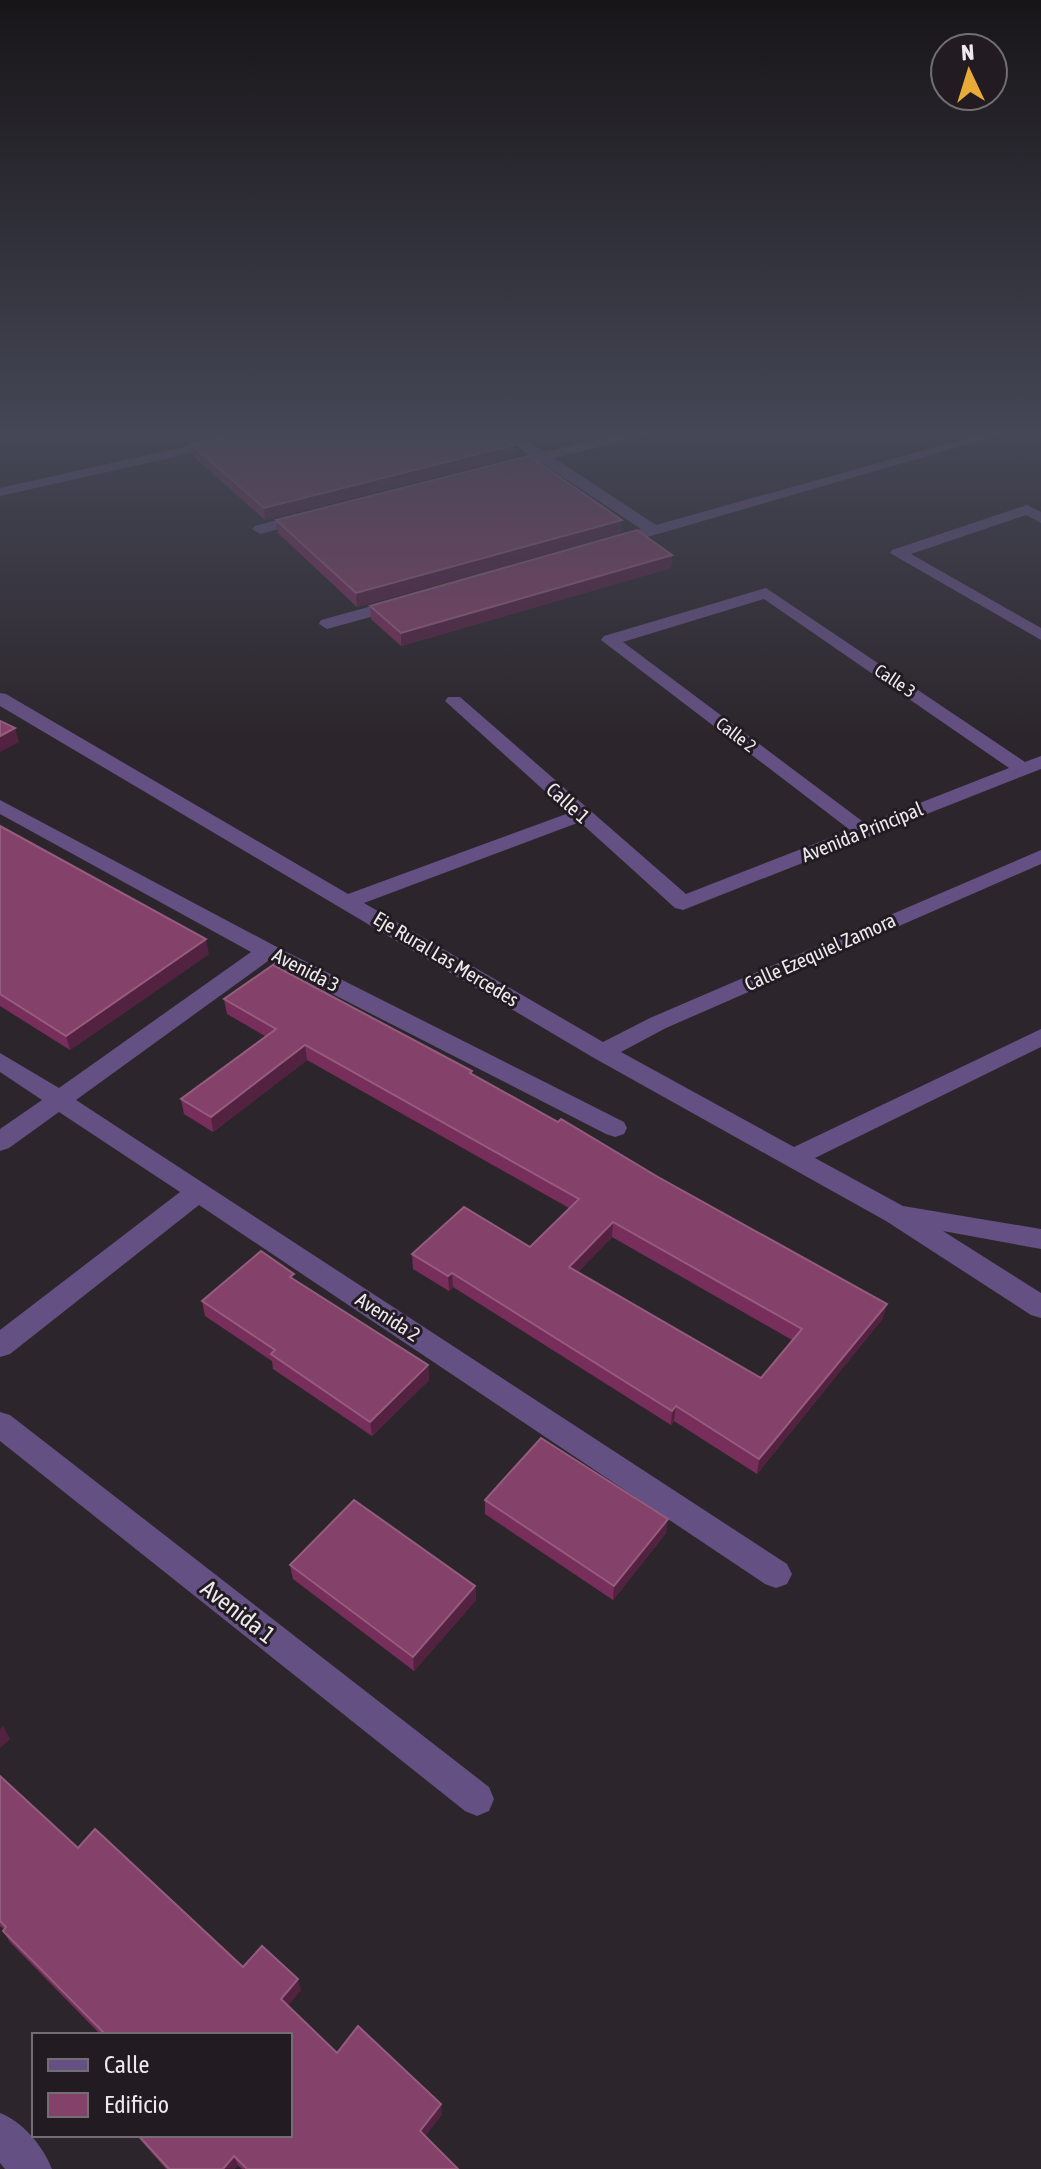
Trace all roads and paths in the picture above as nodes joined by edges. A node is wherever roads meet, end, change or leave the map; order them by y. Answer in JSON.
{"nodes":[{"id":1,"x":642,"y":533,"type":"edge"},
{"id":2,"x":967,"y":533,"type":"edge"},
{"id":3,"x":594,"y":547,"type":"edge"},
{"id":4,"x":766,"y":593,"type":"joint"},
{"id":5,"x":416,"y":598,"type":"edge"},
{"id":6,"x":327,"y":624,"type":"dead end"},
{"id":7,"x":1041,"y":635,"type":"edge"},
{"id":8,"x":0,"y":698,"type":"edge"},
{"id":9,"x":454,"y":701,"type":"dead end"},
{"id":10,"x":1032,"y":765,"type":"edge"},
{"id":11,"x":0,"y":806,"type":"edge"},
{"id":12,"x":581,"y":815,"type":"junction"},
{"id":13,"x":862,"y":830,"type":"junction"},
{"id":14,"x":1041,"y":856,"type":"edge"},
{"id":15,"x":348,"y":901,"type":"junction"},
{"id":16,"x":683,"y":903,"type":"joint"},
{"id":17,"x":267,"y":951,"type":"junction"},
{"id":18,"x":1041,"y":1037,"type":"edge"},
{"id":19,"x":602,"y":1052,"type":"junction"},
{"id":20,"x":0,"y":1061,"type":"edge"},
{"id":21,"x":59,"y":1100,"type":"junction"},
{"id":22,"x":615,"y":1128,"type":"dead end"},
{"id":23,"x":0,"y":1142,"type":"edge"},
{"id":24,"x":794,"y":1158,"type":"junction"},
{"id":25,"x":198,"y":1192,"type":"junction"},
{"id":26,"x":895,"y":1214,"type":"junction"},
{"id":27,"x":1041,"y":1239,"type":"edge"},
{"id":28,"x":1041,"y":1307,"type":"edge"},
{"id":29,"x":0,"y":1346,"type":"edge"},
{"id":30,"x":0,"y":1424,"type":"edge"},
{"id":31,"x":776,"y":1574,"type":"dead end"},
{"id":32,"x":477,"y":1799,"type":"dead end"},
{"id":33,"x":0,"y":2133,"type":"edge"},
{"id":34,"x":32,"y":2169,"type":"edge"}],
"edges":[{"from":1,"to":3,"type":"street"},
{"from":2,"to":7,"type":"street"},
{"from":4,"to":10,"type":"street","name":"Calle 3"},
{"from":4,"to":13,"type":"street","name":"Calle 2"},
{"from":5,"to":6,"type":"street"},
{"from":8,"to":15,"type":"street","name":"Eje Rural Las Mercedes"},
{"from":9,"to":12,"type":"street","name":"Calle 1"},
{"from":10,"to":13,"type":"street","name":"Avenida Principal"},
{"from":11,"to":17,"type":"street","name":"Avenida 3"},
{"from":12,"to":15,"type":"street"},
{"from":12,"to":16,"type":"street","name":"Calle 1"},
{"from":13,"to":16,"type":"street","name":"Avenida Principal"},
{"from":14,"to":19,"type":"street","name":"Calle Ezequiel Zamora"},
{"from":15,"to":19,"type":"street","name":"Eje Rural Las Mercedes"},
{"from":17,"to":21,"type":"street"},
{"from":17,"to":22,"type":"street","name":"Avenida 3"},
{"from":18,"to":24,"type":"street"},
{"from":19,"to":24,"type":"street","name":"Eje Rural Las Mercedes"},
{"from":20,"to":21,"type":"street","name":"Avenida 2"},
{"from":21,"to":23,"type":"street"},
{"from":21,"to":25,"type":"street","name":"Avenida 2"},
{"from":24,"to":26,"type":"street","name":"Eje Rural Las Mercedes"},
{"from":25,"to":29,"type":"street"},
{"from":25,"to":31,"type":"street","name":"Avenida 2"},
{"from":26,"to":27,"type":"street"},
{"from":26,"to":28,"type":"street","name":"Eje Rural Las Mercedes"},
{"from":30,"to":32,"type":"street","name":"Avenida 1"},
{"from":33,"to":34,"type":"street"}]}
